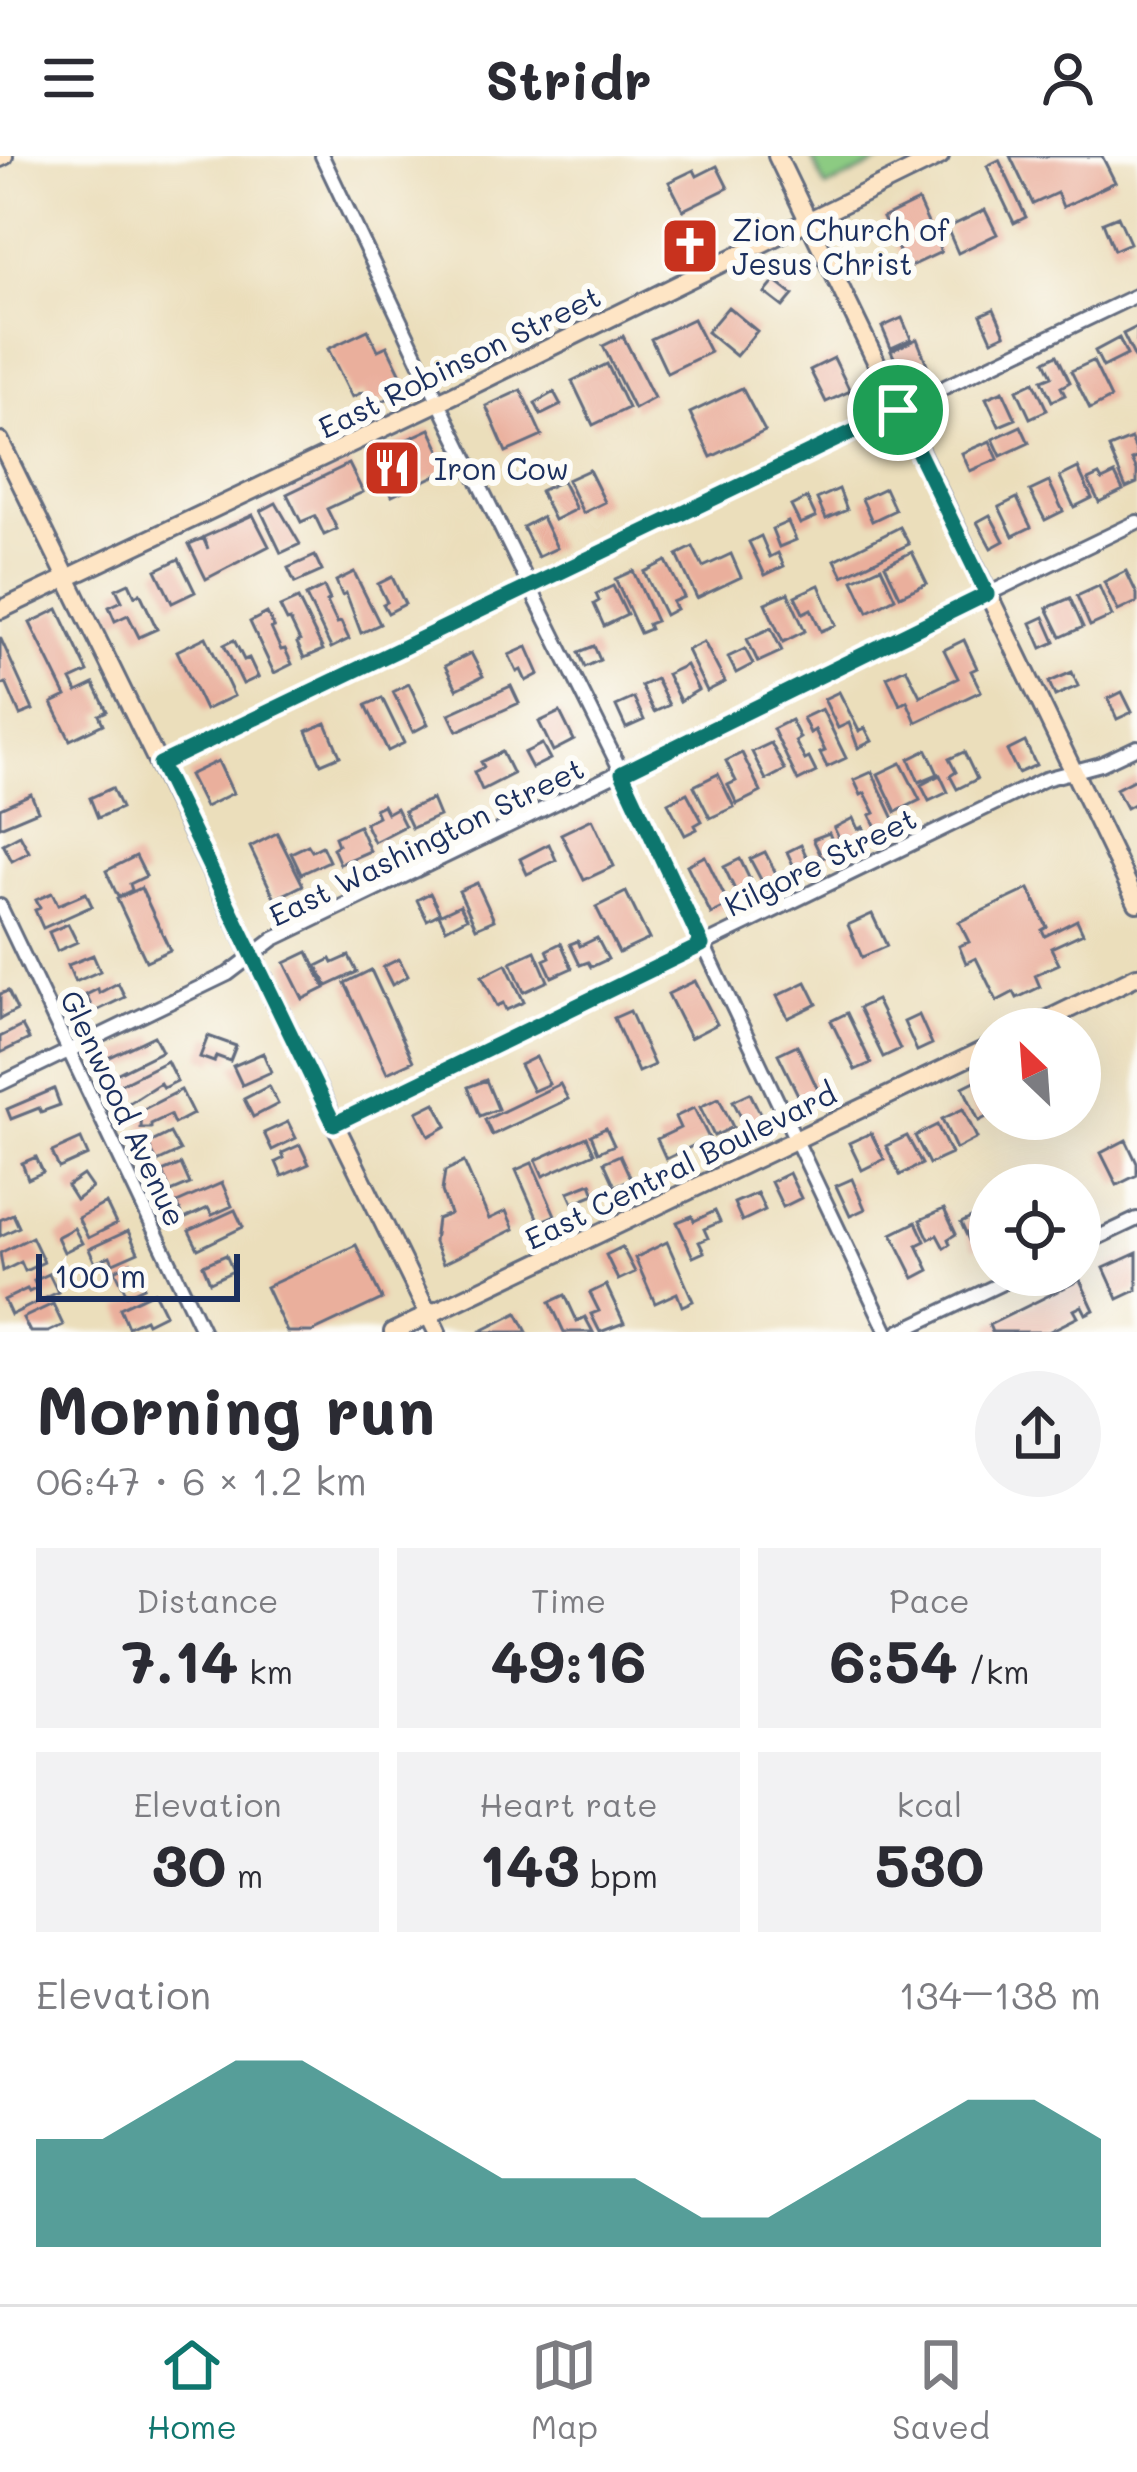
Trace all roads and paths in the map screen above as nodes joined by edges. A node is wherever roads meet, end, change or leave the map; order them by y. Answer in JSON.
{"nodes":[{"id":1,"x":322,"y":156,"type":"edge"},
{"id":2,"x":776,"y":156,"type":"edge"},
{"id":3,"x":940,"y":156,"type":"edge"},
{"id":4,"x":808,"y":221,"type":"junction"},
{"id":5,"x":1137,"y":295,"type":"edge"},
{"id":6,"x":439,"y":402,"type":"junction"},
{"id":7,"x":898,"y":410,"type":"junction"},
{"id":8,"x":0,"y":441,"type":"edge"},
{"id":9,"x":1137,"y":522,"type":"edge"},
{"id":10,"x":66,"y":579,"type":"junction"},
{"id":11,"x":529,"y":586,"type":"junction"},
{"id":12,"x":987,"y":594,"type":"junction"},
{"id":13,"x":0,"y":610,"type":"edge"},
{"id":14,"x":1137,"y":747,"type":"edge"},
{"id":15,"x":160,"y":764,"type":"junction"},
{"id":16,"x":1074,"y":771,"type":"junction"},
{"id":17,"x":622,"y":773,"type":"junction"},
{"id":18,"x":1137,"y":903,"type":"edge"},
{"id":19,"x":0,"y":906,"type":"edge"},
{"id":20,"x":702,"y":945,"type":"junction"},
{"id":21,"x":252,"y":956,"type":"junction"},
{"id":22,"x":1137,"y":976,"type":"edge"},
{"id":23,"x":1071,"y":1008,"type":"edge"},
{"id":24,"x":70,"y":1051,"type":"junction"},
{"id":25,"x":969,"y":1058,"type":"edge"},
{"id":26,"x":0,"y":1084,"type":"edge"},
{"id":27,"x":334,"y":1124,"type":"junction"},
{"id":28,"x":796,"y":1139,"type":"junction"},
{"id":29,"x":1137,"y":1219,"type":"edge"},
{"id":30,"x":1101,"y":1236,"type":"edge"},
{"id":31,"x":975,"y":1296,"type":"edge"},
{"id":32,"x":433,"y":1323,"type":"edge"},
{"id":33,"x":203,"y":1332,"type":"edge"},
{"id":34,"x":393,"y":1332,"type":"edge"},
{"id":35,"x":887,"y":1332,"type":"edge"},
{"id":36,"x":899,"y":1332,"type":"edge"}],
"edges":[{"from":1,"to":6,"type":"street"},
{"from":2,"to":4,"type":"street"},
{"from":3,"to":4,"type":"street","name":"East Robinson Street"},
{"from":4,"to":6,"type":"street","name":"East Robinson Street"},
{"from":4,"to":7,"type":"street"},
{"from":5,"to":7,"type":"street"},
{"from":6,"to":10,"type":"street","name":"East Robinson Street"},
{"from":6,"to":11,"type":"street"},
{"from":7,"to":11,"type":"street"},
{"from":7,"to":12,"type":"street"},
{"from":8,"to":10,"type":"street"},
{"from":9,"to":12,"type":"street","name":"East Washington Street"},
{"from":10,"to":13,"type":"street","name":"East Robinson Street"},
{"from":10,"to":15,"type":"street"},
{"from":11,"to":15,"type":"street"},
{"from":11,"to":17,"type":"street"},
{"from":12,"to":16,"type":"street"},
{"from":12,"to":17,"type":"street","name":"East Washington Street"},
{"from":14,"to":16,"type":"street","name":"Kilgore Street"},
{"from":15,"to":21,"type":"street"},
{"from":16,"to":18,"type":"street"},
{"from":16,"to":20,"type":"street","name":"Kilgore Street"},
{"from":17,"to":20,"type":"street"},
{"from":17,"to":21,"type":"street","name":"East Washington Street"},
{"from":19,"to":24,"type":"street","name":"Glenwood Avenue"},
{"from":20,"to":27,"type":"street","name":"Kilgore Street"},
{"from":20,"to":28,"type":"street"},
{"from":21,"to":24,"type":"street","name":"East Washington Street"},
{"from":21,"to":27,"type":"street"},
{"from":22,"to":23,"type":"street"},
{"from":24,"to":26,"type":"street","name":"East Washington Street"},
{"from":24,"to":33,"type":"street","name":"Glenwood Avenue"},
{"from":25,"to":28,"type":"street","name":"East Central Boulevard"},
{"from":27,"to":32,"type":"street"},
{"from":28,"to":32,"type":"street","name":"East Central Boulevard"},
{"from":28,"to":35,"type":"street"},
{"from":29,"to":30,"type":"street"},
{"from":31,"to":36,"type":"street"},
{"from":32,"to":34,"type":"street","name":"East Central Boulevard"}]}
